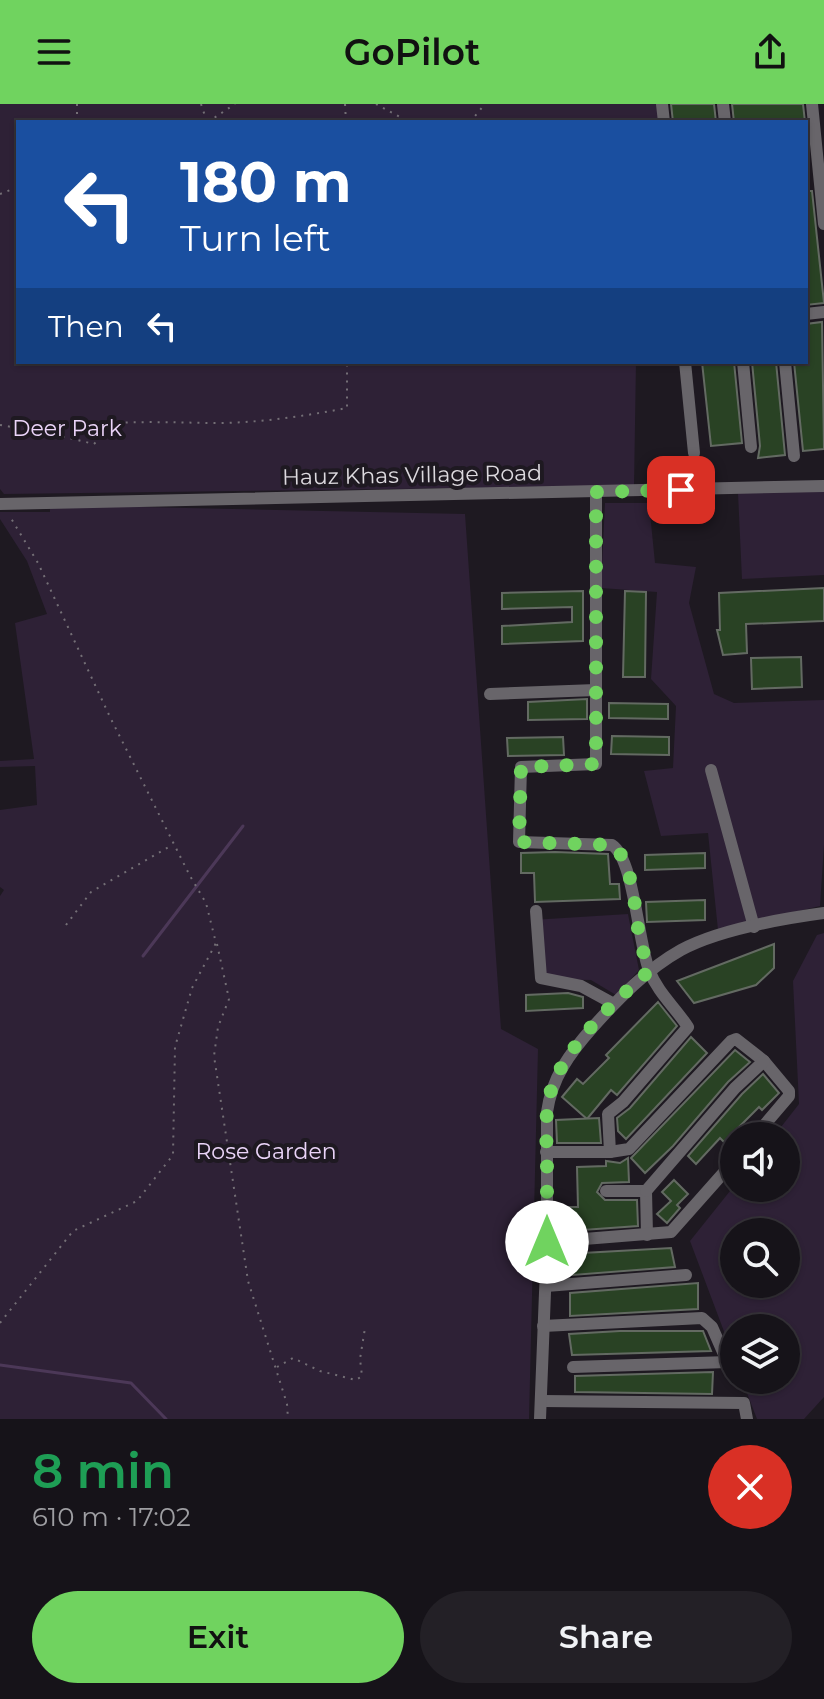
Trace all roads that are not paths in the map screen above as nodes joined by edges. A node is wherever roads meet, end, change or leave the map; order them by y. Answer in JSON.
{"nodes":[{"id":1,"x":812,"y":104,"type":"edge"},
{"id":2,"x":824,"y":224,"type":"edge"},
{"id":3,"x":685,"y":364,"type":"edge"},
{"id":4,"x":743,"y":364,"type":"edge"},
{"id":5,"x":785,"y":364,"type":"edge"},
{"id":6,"x":751,"y":447,"type":"dead end"},
{"id":7,"x":694,"y":453,"type":"dead end"},
{"id":8,"x":794,"y":456,"type":"dead end"},
{"id":9,"x":824,"y":486,"type":"edge"},
{"id":10,"x":596,"y":492,"type":"junction"},
{"id":11,"x":1,"y":503,"type":"edge"},
{"id":12,"x":596,"y":690,"type":"junction"},
{"id":13,"x":490,"y":694,"type":"dead end"},
{"id":14,"x":711,"y":770,"type":"dead end"},
{"id":15,"x":536,"y":911,"type":"dead end"},
{"id":16,"x":824,"y":913,"type":"edge"},
{"id":17,"x":754,"y":927,"type":"junction"},
{"id":18,"x":649,"y":971,"type":"junction"},
{"id":19,"x":614,"y":1004,"type":"junction"},
{"id":20,"x":764,"y":1061,"type":"junction"},
{"id":21,"x":766,"y":1122,"type":"edge"},
{"id":22,"x":546,"y":1152,"type":"junction"},
{"id":23,"x":610,"y":1152,"type":"junction"},
{"id":24,"x":720,"y":1178,"type":"edge"},
{"id":25,"x":606,"y":1191,"type":"dead end"},
{"id":26,"x":646,"y":1191,"type":"junction"},
{"id":27,"x":647,"y":1235,"type":"junction"},
{"id":28,"x":547,"y":1242,"type":"junction"},
{"id":29,"x":686,"y":1275,"type":"dead end"},
{"id":30,"x":546,"y":1286,"type":"junction"},
{"id":31,"x":543,"y":1326,"type":"junction"},
{"id":32,"x":720,"y":1344,"type":"edge"},
{"id":33,"x":720,"y":1362,"type":"edge"},
{"id":34,"x":573,"y":1367,"type":"dead end"},
{"id":35,"x":741,"y":1394,"type":"edge"},
{"id":36,"x":542,"y":1401,"type":"junction"},
{"id":37,"x":744,"y":1403,"type":"junction"},
{"id":38,"x":540,"y":1419,"type":"edge"},
{"id":39,"x":747,"y":1419,"type":"edge"}],
"edges":[{"from":1,"to":2,"type":"street"},
{"from":3,"to":7,"type":"street"},
{"from":4,"to":6,"type":"street"},
{"from":5,"to":8,"type":"street"},
{"from":9,"to":10,"type":"street","name":"Hauz Khas Village Road"},
{"from":10,"to":11,"type":"street","name":"Hauz Khas Village Road"},
{"from":10,"to":12,"type":"street"},
{"from":12,"to":13,"type":"street"},
{"from":12,"to":18,"type":"street"},
{"from":14,"to":17,"type":"street"},
{"from":15,"to":19,"type":"street"},
{"from":16,"to":17,"type":"street"},
{"from":17,"to":18,"type":"street"},
{"from":18,"to":19,"type":"street"},
{"from":18,"to":23,"type":"street"},
{"from":19,"to":22,"type":"street"},
{"from":20,"to":21,"type":"street"},
{"from":20,"to":23,"type":"street"},
{"from":20,"to":26,"type":"street"},
{"from":22,"to":23,"type":"street"},
{"from":22,"to":28,"type":"street"},
{"from":24,"to":27,"type":"street"},
{"from":25,"to":26,"type":"street"},
{"from":26,"to":27,"type":"street"},
{"from":27,"to":28,"type":"street"},
{"from":28,"to":30,"type":"street"},
{"from":29,"to":30,"type":"street"},
{"from":30,"to":31,"type":"street"},
{"from":31,"to":32,"type":"street"},
{"from":31,"to":36,"type":"street"},
{"from":33,"to":34,"type":"street"},
{"from":35,"to":37,"type":"street"},
{"from":36,"to":37,"type":"street"},
{"from":36,"to":38,"type":"street"},
{"from":37,"to":39,"type":"street"}]}
